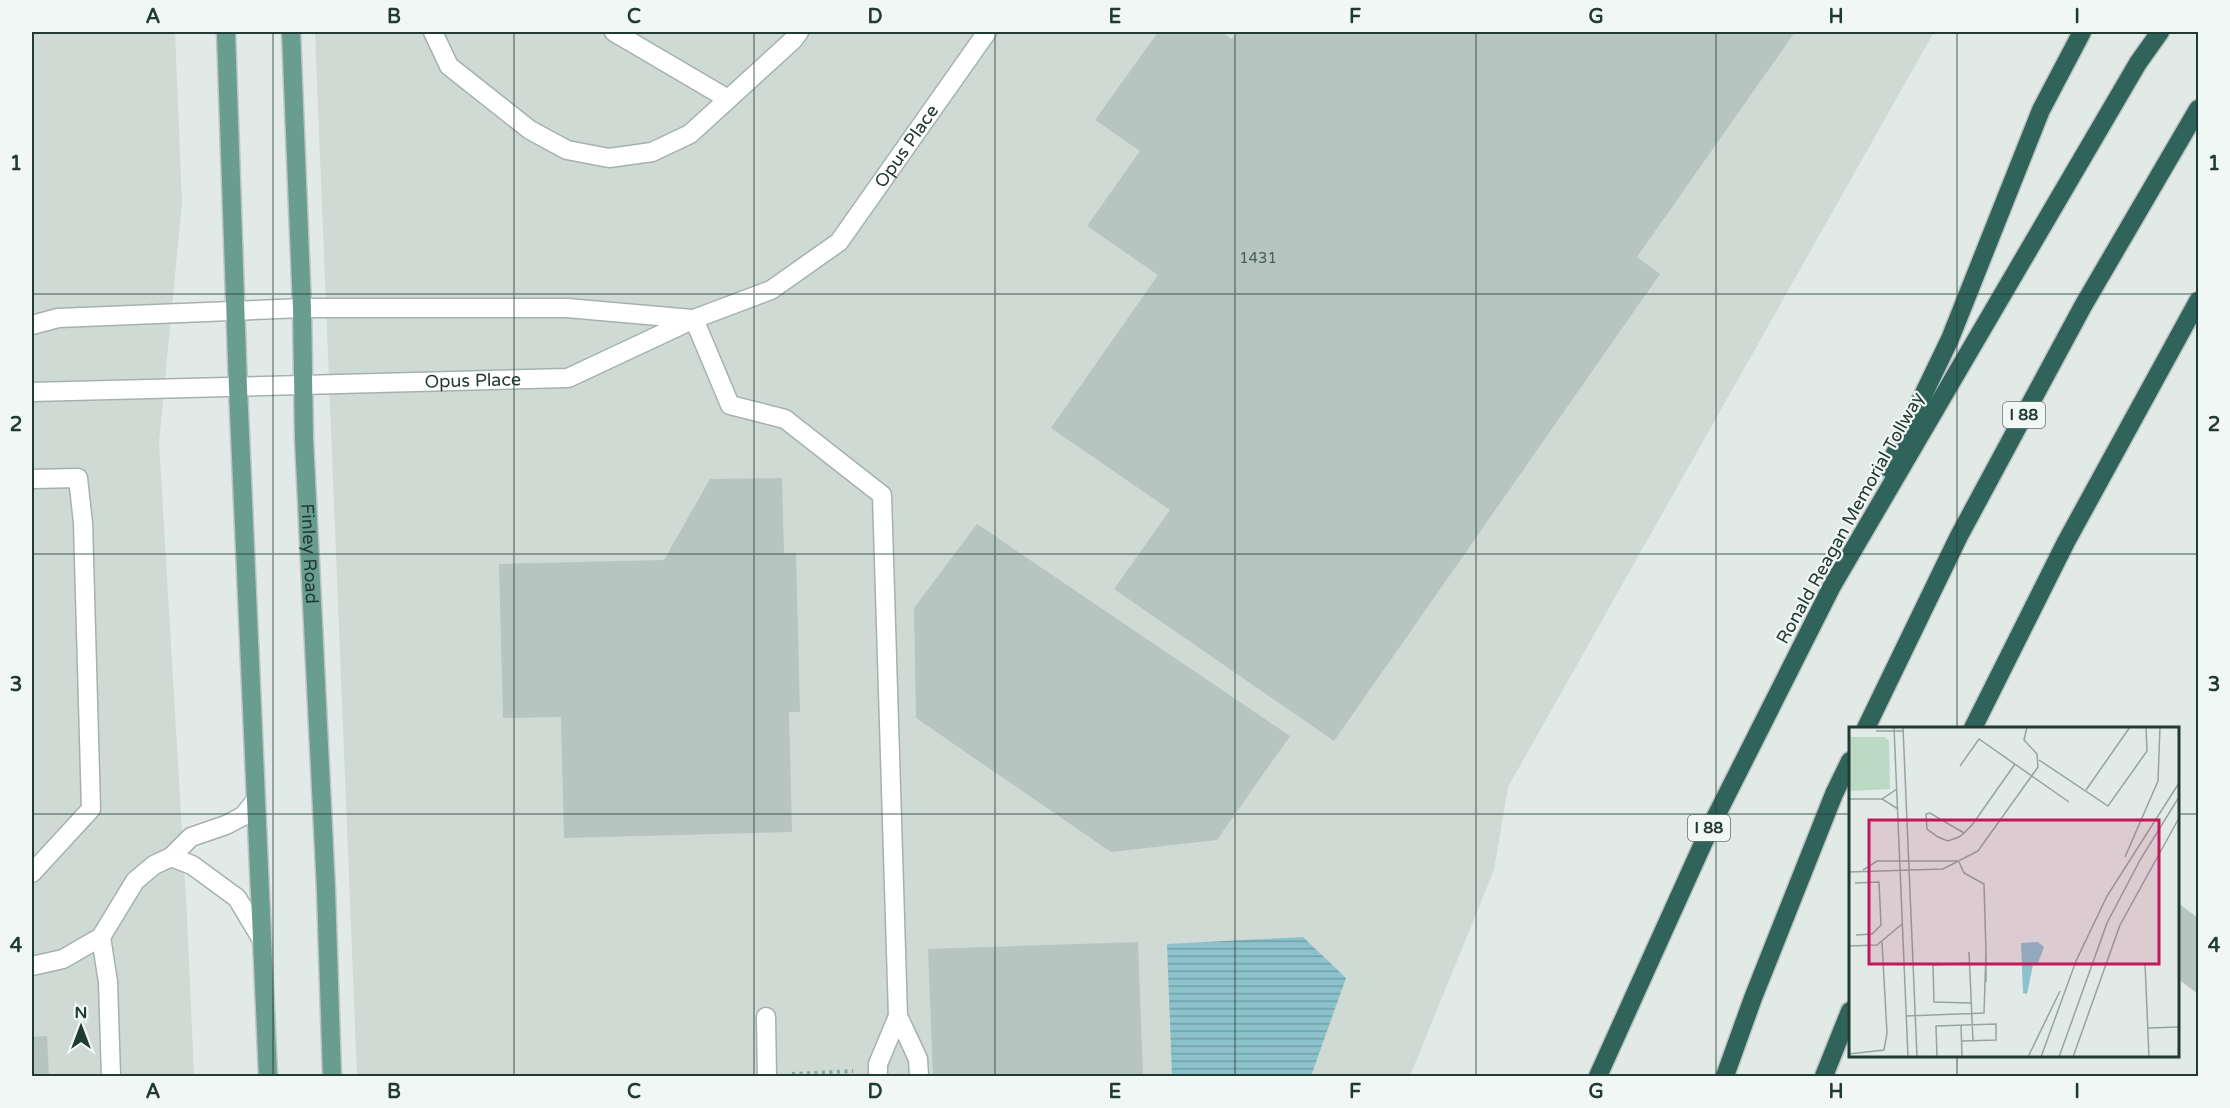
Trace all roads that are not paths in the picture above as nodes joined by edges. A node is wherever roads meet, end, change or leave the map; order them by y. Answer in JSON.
{"nodes":[{"id":1,"x":225,"y":32,"type":"edge"},
{"id":2,"x":291,"y":32,"type":"edge"},
{"id":3,"x":433,"y":32,"type":"edge"},
{"id":4,"x":614,"y":32,"type":"edge"},
{"id":5,"x":799,"y":32,"type":"edge"},
{"id":6,"x":987,"y":32,"type":"edge"},
{"id":7,"x":2082,"y":32,"type":"edge"},
{"id":8,"x":2160,"y":32,"type":"edge"},
{"id":9,"x":728,"y":99,"type":"junction"},
{"id":10,"x":2199,"y":109,"type":"edge"},
{"id":11,"x":2199,"y":302,"type":"edge"},
{"id":12,"x":302,"y":308,"type":"junction"},
{"id":13,"x":235,"y":311,"type":"junction"},
{"id":14,"x":694,"y":319,"type":"junction"},
{"id":15,"x":32,"y":325,"type":"edge"},
{"id":16,"x":303,"y":386,"type":"junction"},
{"id":17,"x":238,"y":388,"type":"junction"},
{"id":18,"x":32,"y":392,"type":"edge"},
{"id":19,"x":32,"y":479,"type":"edge"},
{"id":20,"x":1832,"y":586,"type":"junction"},
{"id":21,"x":1867,"y":727,"type":"edge"},
{"id":22,"x":1974,"y":727,"type":"edge"},
{"id":23,"x":1849,"y":765,"type":"edge"},
{"id":24,"x":256,"y":800,"type":"junction"},
{"id":25,"x":171,"y":857,"type":"junction"},
{"id":26,"x":32,"y":873,"type":"edge"},
{"id":27,"x":101,"y":937,"type":"junction"},
{"id":28,"x":261,"y":938,"type":"junction"},
{"id":29,"x":32,"y":966,"type":"edge"},
{"id":30,"x":898,"y":1016,"type":"junction"},
{"id":31,"x":1849,"y":1016,"type":"edge"},
{"id":32,"x":766,"y":1017,"type":"dead end"},
{"id":33,"x":767,"y":1076,"type":"edge"},
{"id":34,"x":111,"y":1077,"type":"edge"},
{"id":35,"x":268,"y":1077,"type":"edge"},
{"id":36,"x":332,"y":1077,"type":"edge"},
{"id":37,"x":878,"y":1077,"type":"edge"},
{"id":38,"x":919,"y":1077,"type":"edge"},
{"id":39,"x":1598,"y":1077,"type":"edge"},
{"id":40,"x":1725,"y":1077,"type":"edge"},
{"id":41,"x":1824,"y":1077,"type":"edge"}],
"edges":[{"from":1,"to":13,"type":"main road"},
{"from":2,"to":12,"type":"main road","name":"Finley Road"},
{"from":3,"to":9,"type":"street"},
{"from":4,"to":9,"type":"street"},
{"from":5,"to":9,"type":"street"},
{"from":6,"to":14,"type":"street","name":"Opus Place"},
{"from":7,"to":20,"type":"highway"},
{"from":8,"to":20,"type":"highway","name":"Ronald Reagan Memorial Tollway","number":"I 88"},
{"from":10,"to":21,"type":"highway","number":"I 88"},
{"from":11,"to":22,"type":"highway"},
{"from":12,"to":13,"type":"street","name":"Opus Place"},
{"from":12,"to":14,"type":"street","name":"Opus Place"},
{"from":12,"to":16,"type":"main road","name":"Finley Road"},
{"from":13,"to":15,"type":"street","name":"Opus Place"},
{"from":13,"to":17,"type":"main road"},
{"from":14,"to":16,"type":"street","name":"Opus Place"},
{"from":14,"to":30,"type":"street"},
{"from":16,"to":17,"type":"street","name":"Opus Place"},
{"from":16,"to":36,"type":"main road","name":"Finley Road"},
{"from":17,"to":18,"type":"street","name":"Opus Place"},
{"from":17,"to":24,"type":"main road"},
{"from":19,"to":26,"type":"street"},
{"from":20,"to":39,"type":"highway","name":"Ronald Reagan Memorial Tollway","number":"I 88"},
{"from":23,"to":40,"type":"highway"},
{"from":24,"to":25,"type":"street"},
{"from":24,"to":28,"type":"main road"},
{"from":25,"to":27,"type":"street"},
{"from":25,"to":28,"type":"street"},
{"from":27,"to":29,"type":"street"},
{"from":27,"to":34,"type":"street"},
{"from":28,"to":35,"type":"main road"},
{"from":30,"to":37,"type":"street"},
{"from":30,"to":38,"type":"street"},
{"from":31,"to":41,"type":"highway"},
{"from":32,"to":33,"type":"street"}]}
